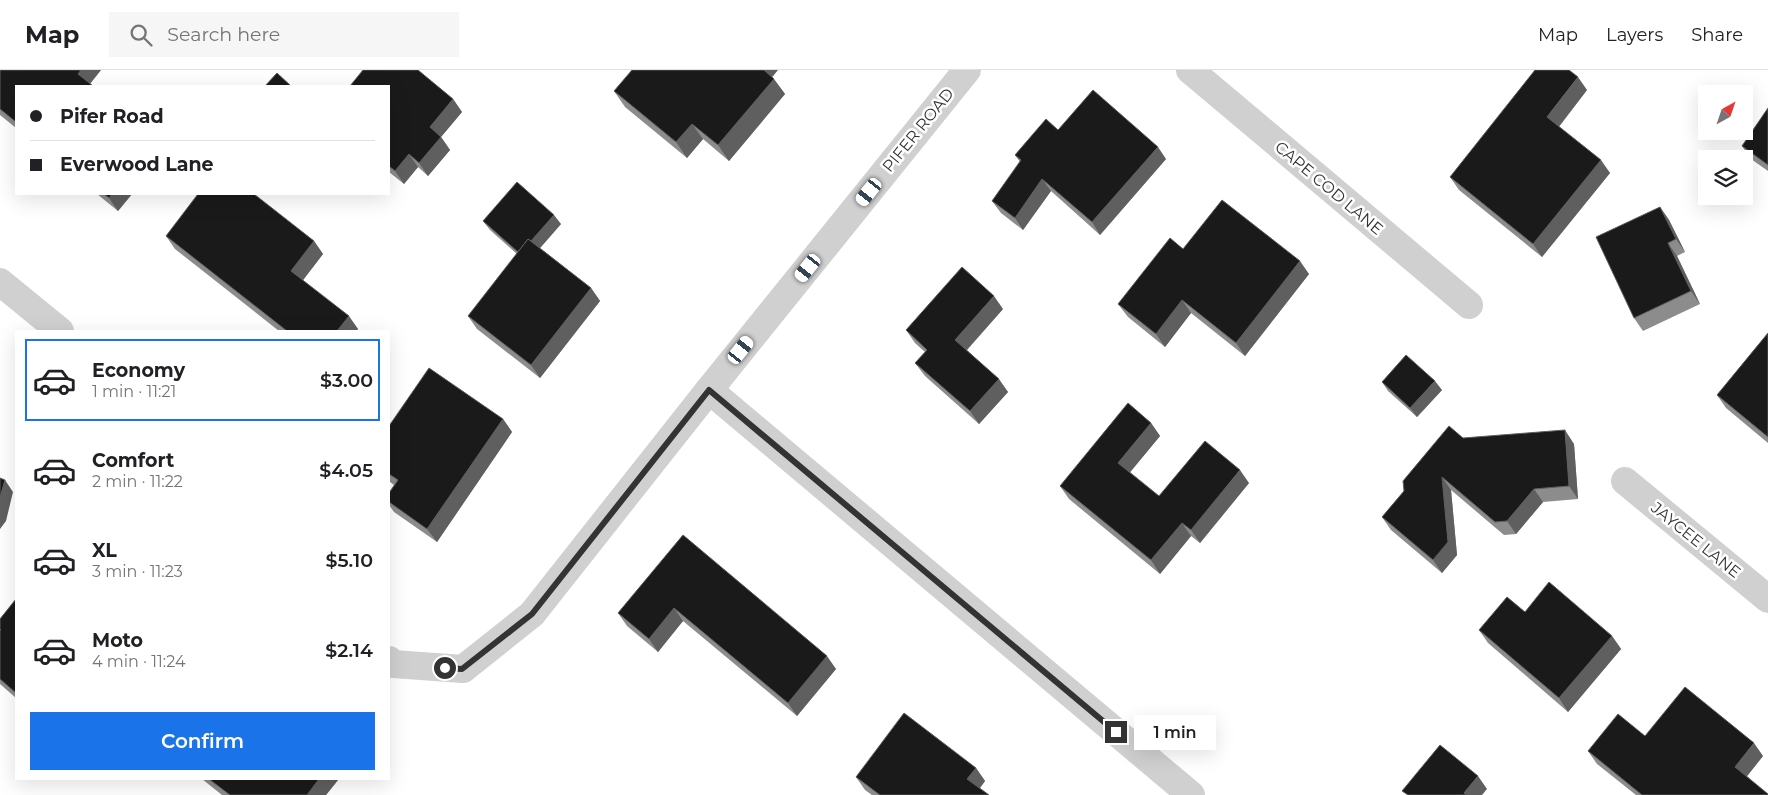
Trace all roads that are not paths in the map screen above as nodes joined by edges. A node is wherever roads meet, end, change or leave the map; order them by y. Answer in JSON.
{"nodes":[{"id":1,"x":967,"y":70,"type":"edge"},
{"id":2,"x":1190,"y":70,"type":"edge"},
{"id":3,"x":0,"y":282,"type":"edge"},
{"id":4,"x":1468,"y":305,"type":"dead end"},
{"id":5,"x":59,"y":330,"type":"edge"},
{"id":6,"x":709,"y":390,"type":"junction"},
{"id":7,"x":1625,"y":481,"type":"dead end"},
{"id":8,"x":1768,"y":599,"type":"edge"},
{"id":9,"x":390,"y":661,"type":"edge"},
{"id":10,"x":1191,"y":795,"type":"edge"}],
"edges":[{"from":1,"to":6,"type":"street","name":"PIFER ROAD"},
{"from":2,"to":4,"type":"street","name":"CAPE COD LANE"},
{"from":3,"to":5,"type":"street"},
{"from":6,"to":9,"type":"street","name":"PIFER ROAD"},
{"from":6,"to":10,"type":"street"},
{"from":7,"to":8,"type":"street","name":"JAYCEE LANE"}]}
